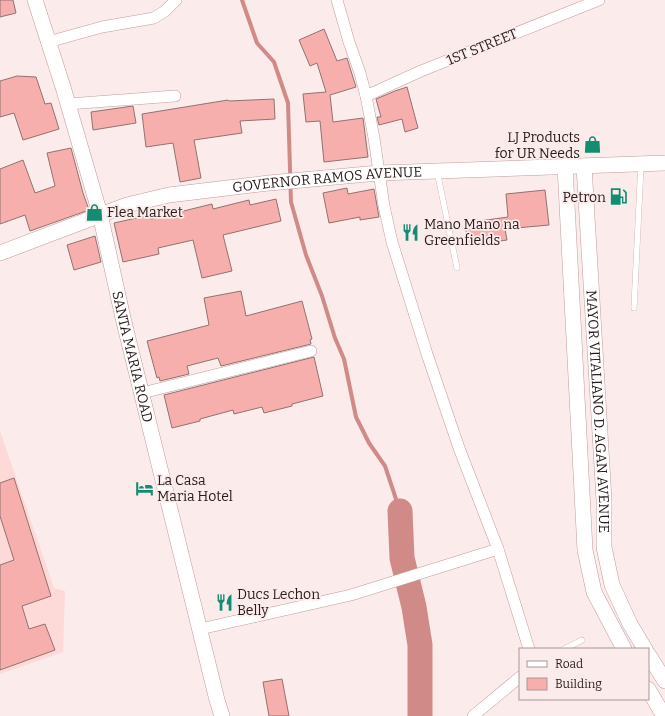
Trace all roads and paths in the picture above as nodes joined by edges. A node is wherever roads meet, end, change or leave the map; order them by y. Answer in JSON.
{"nodes":[{"id":1,"x":35,"y":0,"type":"edge"},
{"id":2,"x":176,"y":0,"type":"edge"},
{"id":3,"x":337,"y":0,"type":"edge"},
{"id":4,"x":598,"y":0,"type":"edge"},
{"id":5,"x":48,"y":42,"type":"junction"},
{"id":6,"x":176,"y":96,"type":"dead end"},
{"id":7,"x":366,"y":96,"type":"junction"},
{"id":8,"x":68,"y":104,"type":"junction"},
{"id":9,"x":665,"y":163,"type":"edge"},
{"id":10,"x":641,"y":164,"type":"junction"},
{"id":11,"x":565,"y":166,"type":"junction"},
{"id":12,"x":584,"y":166,"type":"junction"},
{"id":13,"x":437,"y":171,"type":"junction"},
{"id":14,"x":379,"y":173,"type":"junction"},
{"id":15,"x":100,"y":214,"type":"junction"},
{"id":16,"x":0,"y":254,"type":"edge"},
{"id":17,"x":457,"y":268,"type":"dead end"},
{"id":18,"x":634,"y":308,"type":"dead end"},
{"id":19,"x":311,"y":351,"type":"dead end"},
{"id":20,"x":142,"y":394,"type":"junction"},
{"id":21,"x":604,"y":547,"type":"junction"},
{"id":22,"x":498,"y":550,"type":"junction"},
{"id":23,"x":584,"y":550,"type":"junction"},
{"id":24,"x":200,"y":629,"type":"junction"},
{"id":25,"x":582,"y":640,"type":"dead end"},
{"id":26,"x":530,"y":648,"type":"edge"},
{"id":27,"x":566,"y":648,"type":"edge"},
{"id":28,"x":623,"y":648,"type":"edge"},
{"id":29,"x":644,"y":648,"type":"edge"},
{"id":30,"x":649,"y":656,"type":"edge"},
{"id":31,"x":519,"y":678,"type":"edge"},
{"id":32,"x":665,"y":681,"type":"edge"},
{"id":33,"x":649,"y":691,"type":"edge"},
{"id":34,"x":222,"y":716,"type":"edge"},
{"id":35,"x":473,"y":716,"type":"edge"},
{"id":36,"x":664,"y":716,"type":"edge"}],
"edges":[{"from":1,"to":5,"type":"main road","name":"SANTA MARIA ROAD"},
{"from":2,"to":5,"type":"street"},
{"from":3,"to":7,"type":"street"},
{"from":4,"to":7,"type":"street","name":"1ST STREET"},
{"from":5,"to":8,"type":"main road","name":"SANTA MARIA ROAD"},
{"from":6,"to":8,"type":"street"},
{"from":7,"to":14,"type":"street"},
{"from":8,"to":15,"type":"main road","name":"SANTA MARIA ROAD"},
{"from":9,"to":10,"type":"main road","name":"GOVERNOR RAMOS AVENUE"},
{"from":10,"to":12,"type":"main road","name":"GOVERNOR RAMOS AVENUE"},
{"from":10,"to":18,"type":"lane"},
{"from":11,"to":12,"type":"main road","name":"GOVERNOR RAMOS AVENUE"},
{"from":11,"to":13,"type":"main road","name":"GOVERNOR RAMOS AVENUE"},
{"from":11,"to":23,"type":"main road","name":"MAYOR VITALIANO D. AGAN AVENUE"},
{"from":12,"to":21,"type":"main road","name":"MAYOR VITALIANO D. AGAN AVENUE"},
{"from":13,"to":14,"type":"main road","name":"GOVERNOR RAMOS AVENUE"},
{"from":13,"to":17,"type":"lane"},
{"from":14,"to":15,"type":"main road","name":"GOVERNOR RAMOS AVENUE"},
{"from":14,"to":22,"type":"street"},
{"from":15,"to":16,"type":"main road","name":"GOVERNOR RAMOS AVENUE"},
{"from":15,"to":20,"type":"main road","name":"SANTA MARIA ROAD"},
{"from":19,"to":20,"type":"street"},
{"from":20,"to":24,"type":"main road","name":"SANTA MARIA ROAD"},
{"from":21,"to":23,"type":"main road"},
{"from":21,"to":29,"type":"main road","name":"MAYOR VITALIANO D. AGAN AVENUE"},
{"from":22,"to":24,"type":"street"},
{"from":22,"to":26,"type":"street"},
{"from":23,"to":28,"type":"main road","name":"MAYOR VITALIANO D. AGAN AVENUE"},
{"from":24,"to":34,"type":"main road","name":"SANTA MARIA ROAD"},
{"from":25,"to":27,"type":"lane"},
{"from":30,"to":32,"type":"main road"},
{"from":31,"to":35,"type":"street"},
{"from":33,"to":36,"type":"main road"}]}
